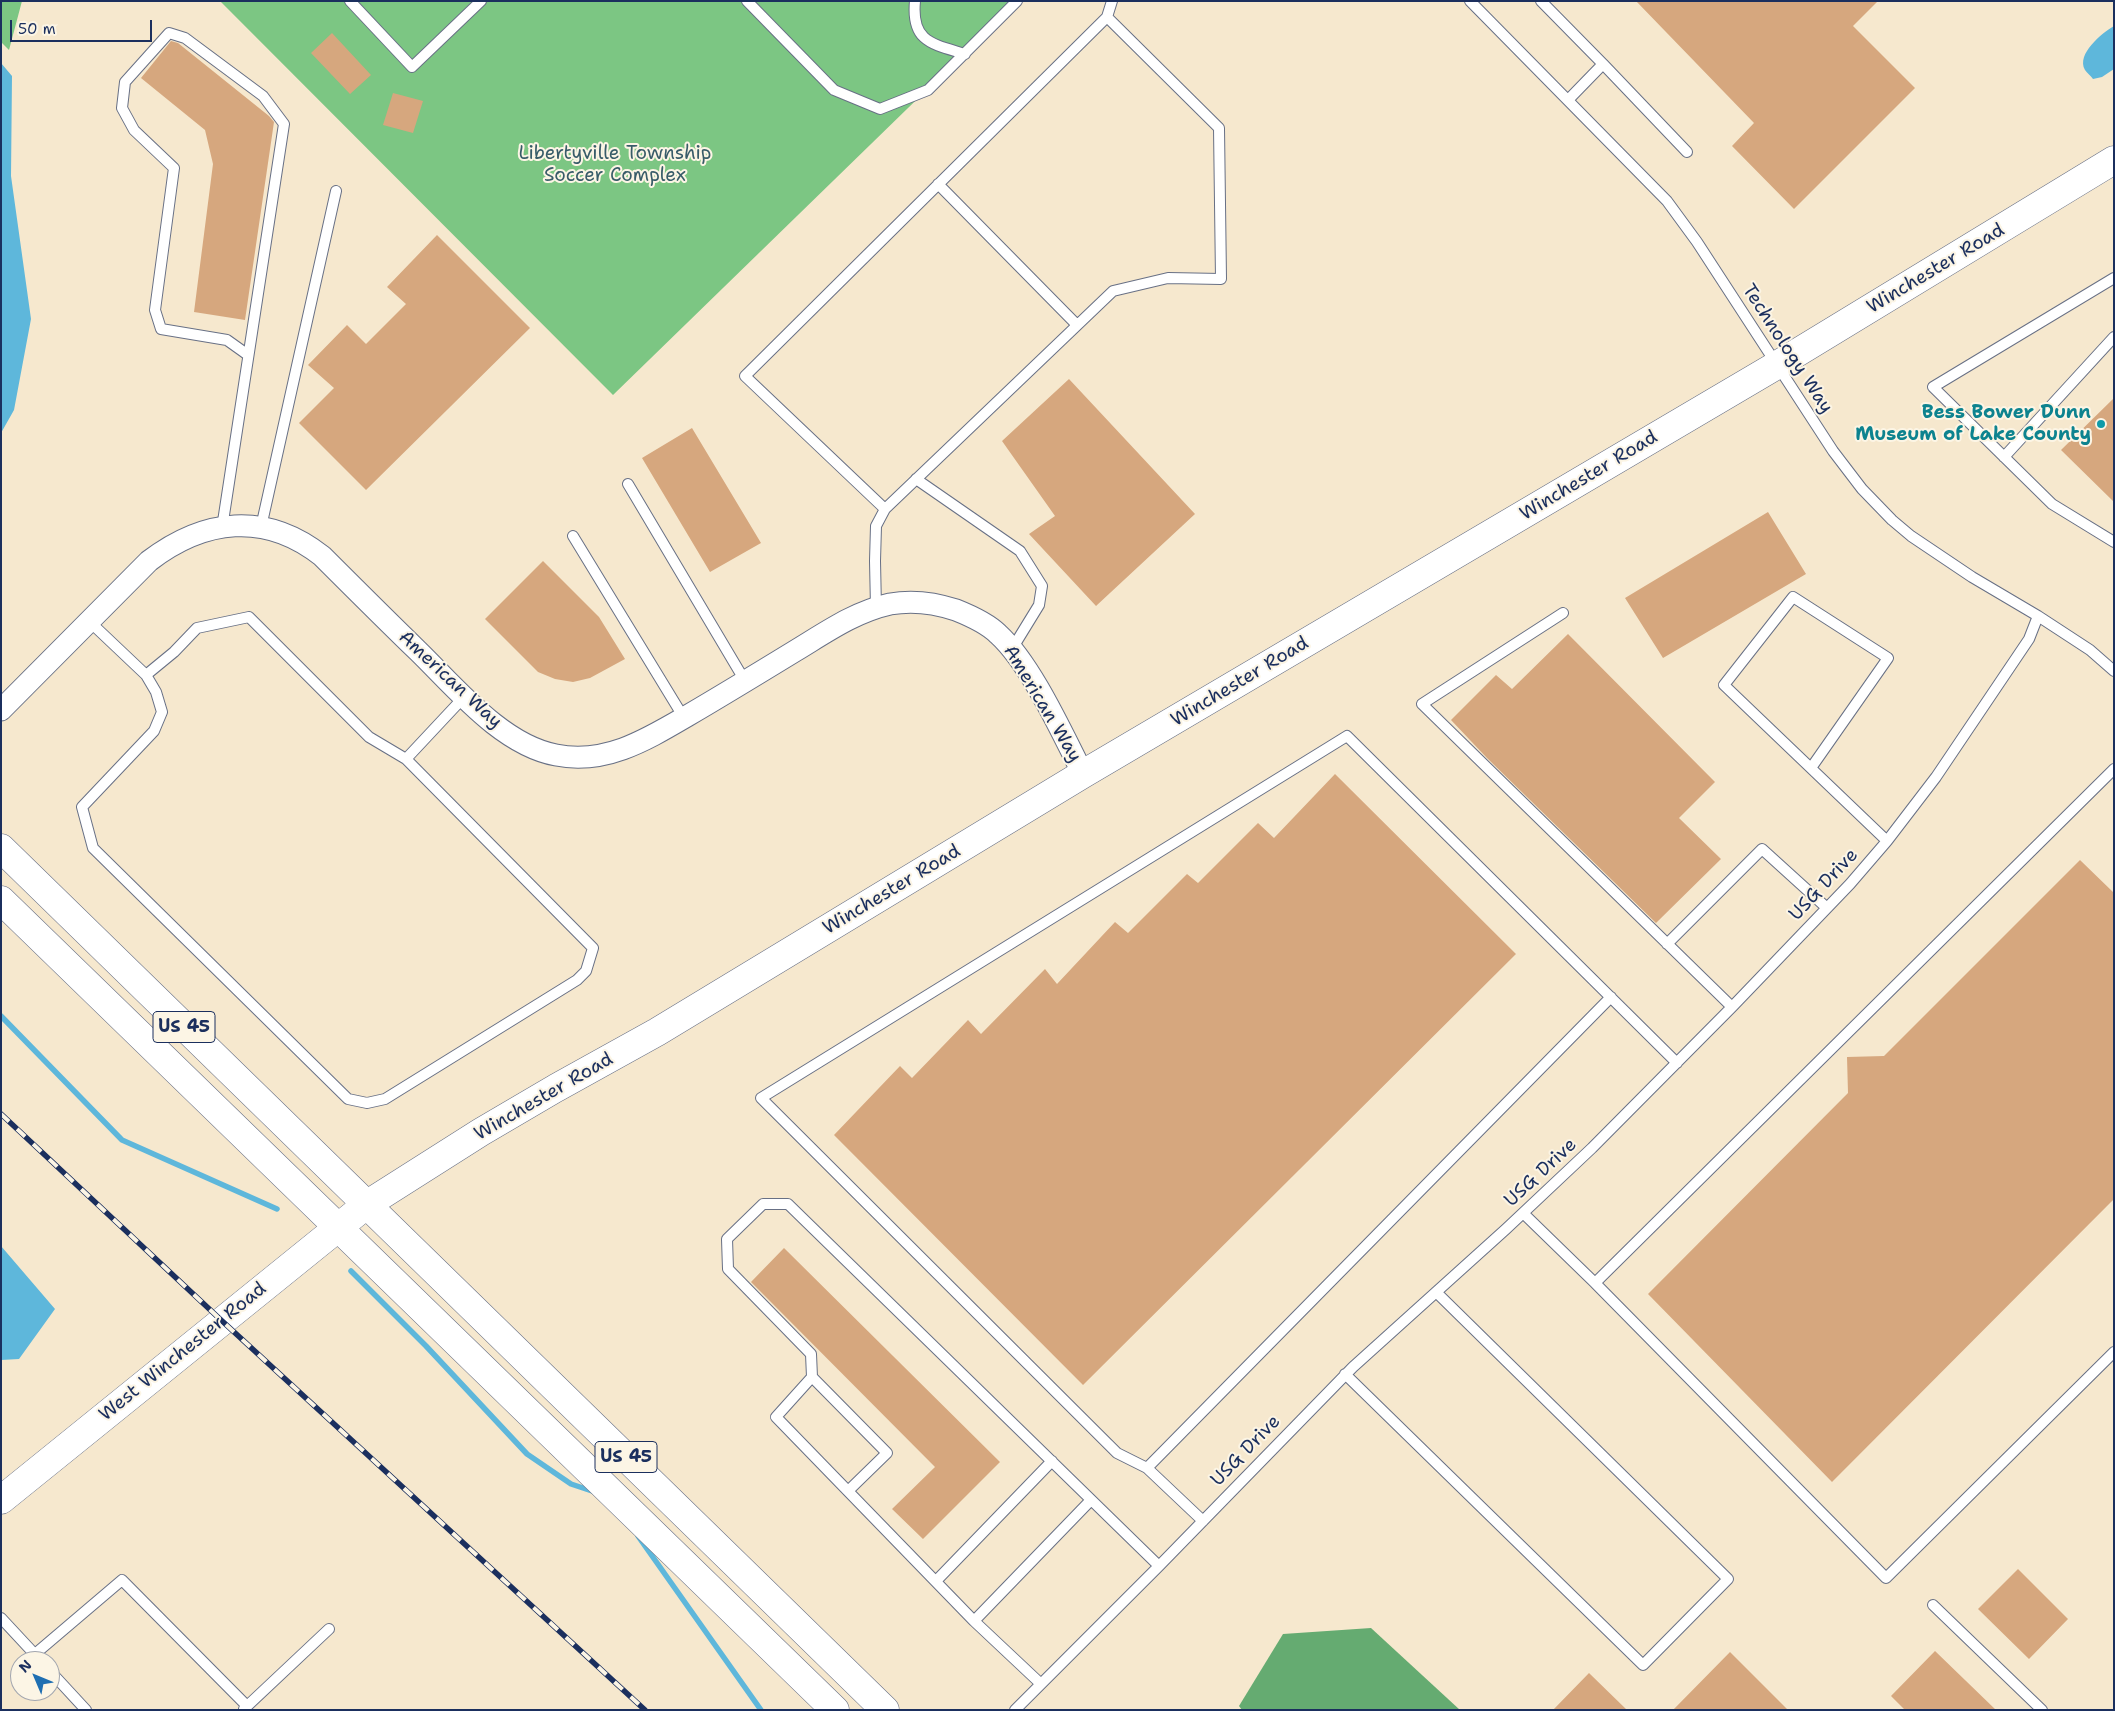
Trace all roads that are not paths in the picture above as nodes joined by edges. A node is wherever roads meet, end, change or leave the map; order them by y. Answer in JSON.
{"nodes":[{"id":1,"x":350,"y":1,"type":"edge"},
{"id":2,"x":481,"y":1,"type":"edge"},
{"id":3,"x":747,"y":1,"type":"edge"},
{"id":4,"x":914,"y":1,"type":"edge"},
{"id":5,"x":1016,"y":1,"type":"edge"},
{"id":6,"x":1112,"y":1,"type":"edge"},
{"id":7,"x":1470,"y":1,"type":"edge"},
{"id":8,"x":1542,"y":1,"type":"edge"},
{"id":9,"x":1107,"y":17,"type":"junction"},
{"id":10,"x":965,"y":54,"type":"junction"},
{"id":11,"x":1603,"y":64,"type":"junction"},
{"id":12,"x":1568,"y":100,"type":"junction"},
{"id":13,"x":1687,"y":152,"type":"dead end"},
{"id":14,"x":2114,"y":160,"type":"edge"},
{"id":15,"x":938,"y":184,"type":"junction"},
{"id":16,"x":336,"y":191,"type":"dead end"},
{"id":17,"x":2114,"y":278,"type":"edge"},
{"id":18,"x":1077,"y":325,"type":"junction"},
{"id":19,"x":2114,"y":337,"type":"edge"},
{"id":20,"x":248,"y":355,"type":"junction"},
{"id":21,"x":1777,"y":365,"type":"junction"},
{"id":22,"x":2004,"y":456,"type":"junction"},
{"id":23,"x":916,"y":479,"type":"junction"},
{"id":24,"x":628,"y":484,"type":"dead end"},
{"id":25,"x":885,"y":509,"type":"junction"},
{"id":26,"x":261,"y":527,"type":"junction"},
{"id":27,"x":222,"y":528,"type":"junction"},
{"id":28,"x":573,"y":536,"type":"dead end"},
{"id":29,"x":2114,"y":542,"type":"edge"},
{"id":30,"x":876,"y":608,"type":"junction"},
{"id":31,"x":1563,"y":613,"type":"dead end"},
{"id":32,"x":2038,"y":616,"type":"junction"},
{"id":33,"x":89,"y":622,"type":"junction"},
{"id":34,"x":1011,"y":650,"type":"junction"},
{"id":35,"x":2114,"y":671,"type":"edge"},
{"id":36,"x":146,"y":674,"type":"junction"},
{"id":37,"x":745,"y":681,"type":"junction"},
{"id":38,"x":464,"y":697,"type":"junction"},
{"id":39,"x":1,"y":710,"type":"edge"},
{"id":40,"x":684,"y":718,"type":"junction"},
{"id":41,"x":406,"y":759,"type":"junction"},
{"id":42,"x":1811,"y":768,"type":"junction"},
{"id":43,"x":2114,"y":768,"type":"edge"},
{"id":44,"x":1083,"y":774,"type":"junction"},
{"id":45,"x":1887,"y":841,"type":"junction"},
{"id":46,"x":1,"y":848,"type":"edge"},
{"id":47,"x":1,"y":900,"type":"edge"},
{"id":48,"x":1826,"y":908,"type":"junction"},
{"id":49,"x":1667,"y":944,"type":"junction"},
{"id":50,"x":1610,"y":997,"type":"junction"},
{"id":51,"x":1732,"y":1007,"type":"junction"},
{"id":52,"x":1677,"y":1063,"type":"junction"},
{"id":53,"x":366,"y":1205,"type":"junction"},
{"id":54,"x":1523,"y":1213,"type":"junction"},
{"id":55,"x":337,"y":1228,"type":"junction"},
{"id":56,"x":1595,"y":1284,"type":"junction"},
{"id":57,"x":1436,"y":1292,"type":"junction"},
{"id":58,"x":2114,"y":1352,"type":"edge"},
{"id":59,"x":1345,"y":1374,"type":"junction"},
{"id":60,"x":812,"y":1377,"type":"junction"},
{"id":61,"x":1052,"y":1461,"type":"junction"},
{"id":62,"x":1147,"y":1468,"type":"junction"},
{"id":63,"x":848,"y":1491,"type":"junction"},
{"id":64,"x":1,"y":1500,"type":"edge"},
{"id":65,"x":1091,"y":1500,"type":"junction"},
{"id":66,"x":1203,"y":1521,"type":"junction"},
{"id":67,"x":1159,"y":1566,"type":"junction"},
{"id":68,"x":936,"y":1581,"type":"junction"},
{"id":69,"x":1933,"y":1605,"type":"dead end"},
{"id":70,"x":1,"y":1618,"type":"edge"},
{"id":71,"x":974,"y":1621,"type":"junction"},
{"id":72,"x":329,"y":1629,"type":"dead end"},
{"id":73,"x":32,"y":1651,"type":"edge"},
{"id":74,"x":45,"y":1651,"type":"edge"},
{"id":75,"x":60,"y":1682,"type":"edge"},
{"id":76,"x":1040,"y":1684,"type":"junction"},
{"id":77,"x":245,"y":1708,"type":"edge"},
{"id":78,"x":86,"y":1710,"type":"edge"},
{"id":79,"x":835,"y":1710,"type":"edge"},
{"id":80,"x":885,"y":1710,"type":"edge"},
{"id":81,"x":1015,"y":1710,"type":"edge"},
{"id":82,"x":2042,"y":1710,"type":"edge"}],
"edges":[{"from":1,"to":2,"type":"lane"},
{"from":3,"to":10,"type":"lane"},
{"from":4,"to":10,"type":"lane"},
{"from":5,"to":10,"type":"lane"},
{"from":6,"to":9,"type":"lane"},
{"from":7,"to":12,"type":"lane","name":"Technology Way"},
{"from":8,"to":11,"type":"lane"},
{"from":9,"to":15,"type":"lane"},
{"from":9,"to":18,"type":"lane"},
{"from":11,"to":12,"type":"lane"},
{"from":11,"to":13,"type":"lane"},
{"from":12,"to":21,"type":"lane","name":"Technology Way"},
{"from":14,"to":21,"type":"main road","name":"Winchester Road"},
{"from":15,"to":18,"type":"lane"},
{"from":15,"to":25,"type":"lane"},
{"from":16,"to":26,"type":"lane"},
{"from":17,"to":22,"type":"lane"},
{"from":18,"to":23,"type":"lane"},
{"from":19,"to":22,"type":"lane"},
{"from":20,"to":20,"type":"lane"},
{"from":20,"to":27,"type":"lane"},
{"from":21,"to":32,"type":"lane","name":"Technology Way"},
{"from":21,"to":44,"type":"main road","name":"Winchester Road"},
{"from":22,"to":29,"type":"lane"},
{"from":23,"to":25,"type":"lane"},
{"from":23,"to":34,"type":"lane"},
{"from":24,"to":37,"type":"lane"},
{"from":25,"to":30,"type":"lane"},
{"from":26,"to":27,"type":"street","name":"American Way"},
{"from":26,"to":38,"type":"street","name":"American Way"},
{"from":27,"to":33,"type":"street","name":"American Way"},
{"from":28,"to":40,"type":"lane"},
{"from":30,"to":34,"type":"street","name":"American Way"},
{"from":30,"to":37,"type":"street","name":"American Way"},
{"from":31,"to":49,"type":"lane"},
{"from":32,"to":35,"type":"lane","name":"Technology Way"},
{"from":32,"to":45,"type":"lane","name":"USG Drive"},
{"from":33,"to":36,"type":"lane"},
{"from":33,"to":39,"type":"street","name":"American Way"},
{"from":34,"to":44,"type":"street","name":"American Way"},
{"from":36,"to":41,"type":"lane"},
{"from":36,"to":41,"type":"lane"},
{"from":37,"to":40,"type":"street","name":"American Way"},
{"from":38,"to":40,"type":"street","name":"American Way"},
{"from":38,"to":41,"type":"lane"},
{"from":42,"to":42,"type":"lane"},
{"from":42,"to":45,"type":"lane"},
{"from":43,"to":56,"type":"lane"},
{"from":44,"to":53,"type":"main road","name":"Winchester Road"},
{"from":45,"to":48,"type":"lane","name":"USG Drive"},
{"from":46,"to":53,"type":"main road","number":"US 45"},
{"from":47,"to":55,"type":"main road","number":"US 45"},
{"from":48,"to":49,"type":"lane"},
{"from":48,"to":51,"type":"lane","name":"USG Drive"},
{"from":49,"to":51,"type":"lane"},
{"from":50,"to":52,"type":"lane"},
{"from":50,"to":62,"type":"lane"},
{"from":50,"to":62,"type":"lane"},
{"from":51,"to":52,"type":"lane","name":"USG Drive"},
{"from":52,"to":54,"type":"lane","name":"USG Drive"},
{"from":53,"to":55,"type":"main road","name":"West Winchester Road"},
{"from":53,"to":80,"type":"main road","number":"US 45"},
{"from":54,"to":56,"type":"lane"},
{"from":54,"to":57,"type":"lane","name":"USG Drive"},
{"from":55,"to":64,"type":"main road","name":"West Winchester Road"},
{"from":55,"to":79,"type":"main road","number":"US 45"},
{"from":56,"to":58,"type":"lane"},
{"from":57,"to":59,"type":"lane","name":"USG Drive"},
{"from":57,"to":59,"type":"lane"},
{"from":59,"to":66,"type":"lane","name":"USG Drive"},
{"from":60,"to":61,"type":"lane"},
{"from":60,"to":63,"type":"lane"},
{"from":60,"to":63,"type":"lane"},
{"from":61,"to":65,"type":"lane"},
{"from":61,"to":68,"type":"lane"},
{"from":62,"to":66,"type":"lane"},
{"from":63,"to":68,"type":"lane"},
{"from":65,"to":67,"type":"lane"},
{"from":65,"to":71,"type":"lane"},
{"from":66,"to":67,"type":"lane","name":"USG Drive"},
{"from":67,"to":76,"type":"lane","name":"USG Drive"},
{"from":68,"to":71,"type":"lane"},
{"from":69,"to":82,"type":"lane"},
{"from":70,"to":73,"type":"lane"},
{"from":71,"to":76,"type":"lane"},
{"from":72,"to":77,"type":"lane"},
{"from":74,"to":77,"type":"lane"},
{"from":75,"to":78,"type":"lane"},
{"from":76,"to":81,"type":"lane","name":"USG Drive"}]}
